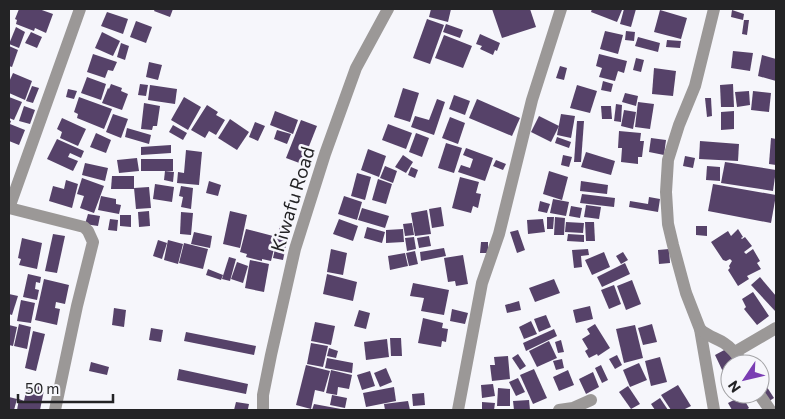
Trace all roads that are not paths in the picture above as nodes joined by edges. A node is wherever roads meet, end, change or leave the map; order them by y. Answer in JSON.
{"nodes":[{"id":1,"x":80,"y":9,"type":"edge"},
{"id":2,"x":388,"y":9,"type":"edge"},
{"id":3,"x":560,"y":9,"type":"edge"},
{"id":4,"x":714,"y":9,"type":"edge"},
{"id":5,"x":9,"y":208,"type":"edge"},
{"id":6,"x":776,"y":328,"type":"edge"},
{"id":7,"x":700,"y":329,"type":"junction"},
{"id":8,"x":735,"y":352,"type":"joint"},
{"id":9,"x":591,"y":400,"type":"dead end"},
{"id":10,"x":54,"y":410,"type":"edge"},
{"id":11,"x":262,"y":410,"type":"edge"},
{"id":12,"x":458,"y":410,"type":"edge"},
{"id":13,"x":559,"y":410,"type":"edge"},
{"id":14,"x":714,"y":410,"type":"edge"}],
"edges":[{"from":1,"to":5,"type":"street"},
{"from":2,"to":11,"type":"street","name":"Kiwafu Road"},
{"from":3,"to":12,"type":"street"},
{"from":4,"to":7,"type":"street"},
{"from":5,"to":10,"type":"street"},
{"from":6,"to":8,"type":"street"},
{"from":7,"to":8,"type":"street"},
{"from":7,"to":14,"type":"street"},
{"from":9,"to":13,"type":"street"}]}
